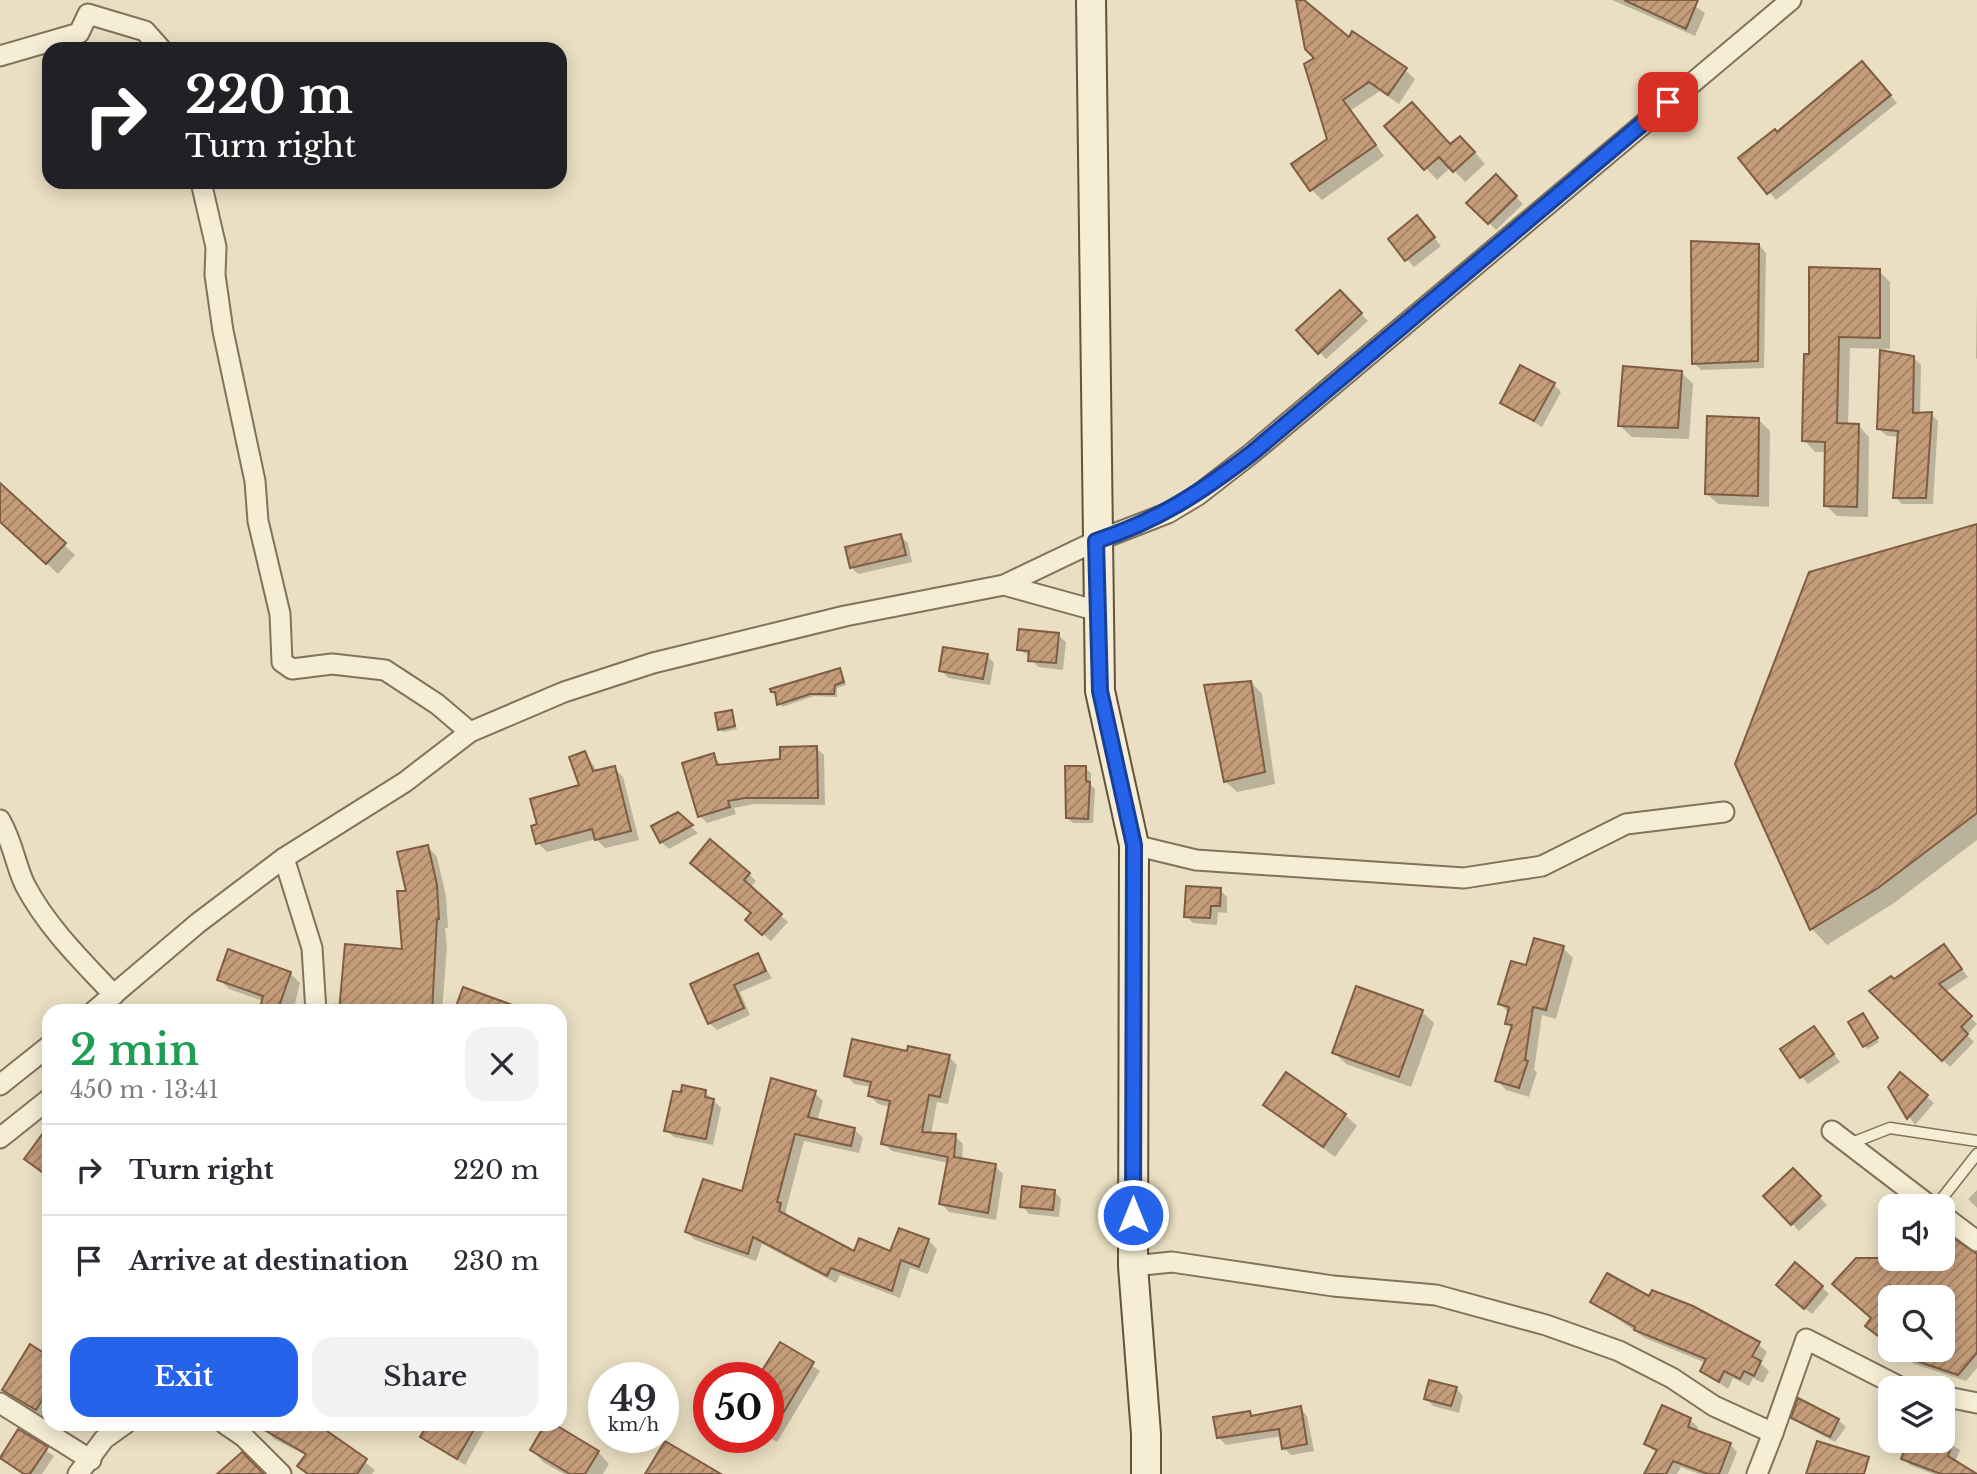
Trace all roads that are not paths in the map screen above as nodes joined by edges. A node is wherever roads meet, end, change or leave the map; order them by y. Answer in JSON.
{"nodes":[{"id":1,"x":1091,"y":0,"type":"edge"},
{"id":2,"x":1791,"y":0,"type":"edge"},
{"id":3,"x":49,"y":42,"type":"edge"},
{"id":4,"x":155,"y":42,"type":"edge"},
{"id":5,"x":42,"y":44,"type":"edge"},
{"id":6,"x":0,"y":57,"type":"edge"},
{"id":7,"x":203,"y":189,"type":"edge"},
{"id":8,"x":1096,"y":541,"type":"junction"},
{"id":9,"x":1004,"y":584,"type":"junction"},
{"id":10,"x":1098,"y":611,"type":"junction"},
{"id":11,"x":470,"y":732,"type":"junction"},
{"id":12,"x":1724,"y":812,"type":"dead end"},
{"id":13,"x":0,"y":820,"type":"edge"},
{"id":14,"x":1134,"y":845,"type":"junction"},
{"id":15,"x":284,"y":858,"type":"junction"},
{"id":16,"x":114,"y":995,"type":"junction"},
{"id":17,"x":103,"y":1004,"type":"edge"},
{"id":18,"x":316,"y":1004,"type":"edge"},
{"id":19,"x":42,"y":1052,"type":"edge"},
{"id":20,"x":0,"y":1085,"type":"edge"},
{"id":21,"x":42,"y":1105,"type":"edge"},
{"id":22,"x":1832,"y":1131,"type":"dead end"},
{"id":23,"x":0,"y":1138,"type":"edge"},
{"id":24,"x":1977,"y":1141,"type":"edge"},
{"id":25,"x":1849,"y":1144,"type":"junction"},
{"id":26,"x":1977,"y":1154,"type":"edge"},
{"id":27,"x":1914,"y":1194,"type":"edge"},
{"id":28,"x":1945,"y":1194,"type":"edge"},
{"id":29,"x":1955,"y":1225,"type":"edge"},
{"id":30,"x":1977,"y":1241,"type":"edge"},
{"id":31,"x":1133,"y":1266,"type":"junction"},
{"id":32,"x":1878,"y":1376,"type":"edge"},
{"id":33,"x":1955,"y":1399,"type":"edge"},
{"id":34,"x":0,"y":1403,"type":"edge"},
{"id":35,"x":1977,"y":1403,"type":"edge"},
{"id":36,"x":115,"y":1431,"type":"edge"},
{"id":37,"x":235,"y":1431,"type":"edge"},
{"id":38,"x":1773,"y":1433,"type":"junction"},
{"id":39,"x":84,"y":1467,"type":"edge"},
{"id":40,"x":281,"y":1474,"type":"edge"},
{"id":41,"x":1146,"y":1474,"type":"edge"},
{"id":42,"x":1757,"y":1474,"type":"edge"}],
"edges":[{"from":1,"to":8,"type":"main road"},
{"from":2,"to":8,"type":"street"},
{"from":3,"to":4,"type":"street"},
{"from":5,"to":6,"type":"street"},
{"from":7,"to":11,"type":"street"},
{"from":8,"to":9,"type":"street"},
{"from":8,"to":10,"type":"main road"},
{"from":9,"to":10,"type":"street"},
{"from":9,"to":11,"type":"street"},
{"from":10,"to":14,"type":"main road"},
{"from":11,"to":15,"type":"street"},
{"from":12,"to":14,"type":"street"},
{"from":13,"to":16,"type":"street"},
{"from":14,"to":31,"type":"main road"},
{"from":15,"to":16,"type":"street"},
{"from":15,"to":18,"type":"street"},
{"from":16,"to":17,"type":"street"},
{"from":19,"to":20,"type":"street"},
{"from":21,"to":23,"type":"street"},
{"from":22,"to":25,"type":"street"},
{"from":24,"to":25,"type":"lane"},
{"from":25,"to":27,"type":"street"},
{"from":26,"to":28,"type":"lane"},
{"from":29,"to":30,"type":"street"},
{"from":31,"to":38,"type":"street"},
{"from":31,"to":41,"type":"main road"},
{"from":32,"to":38,"type":"street"},
{"from":33,"to":35,"type":"street"},
{"from":34,"to":39,"type":"street"},
{"from":36,"to":39,"type":"street"},
{"from":37,"to":40,"type":"street"},
{"from":38,"to":42,"type":"street"}]}
